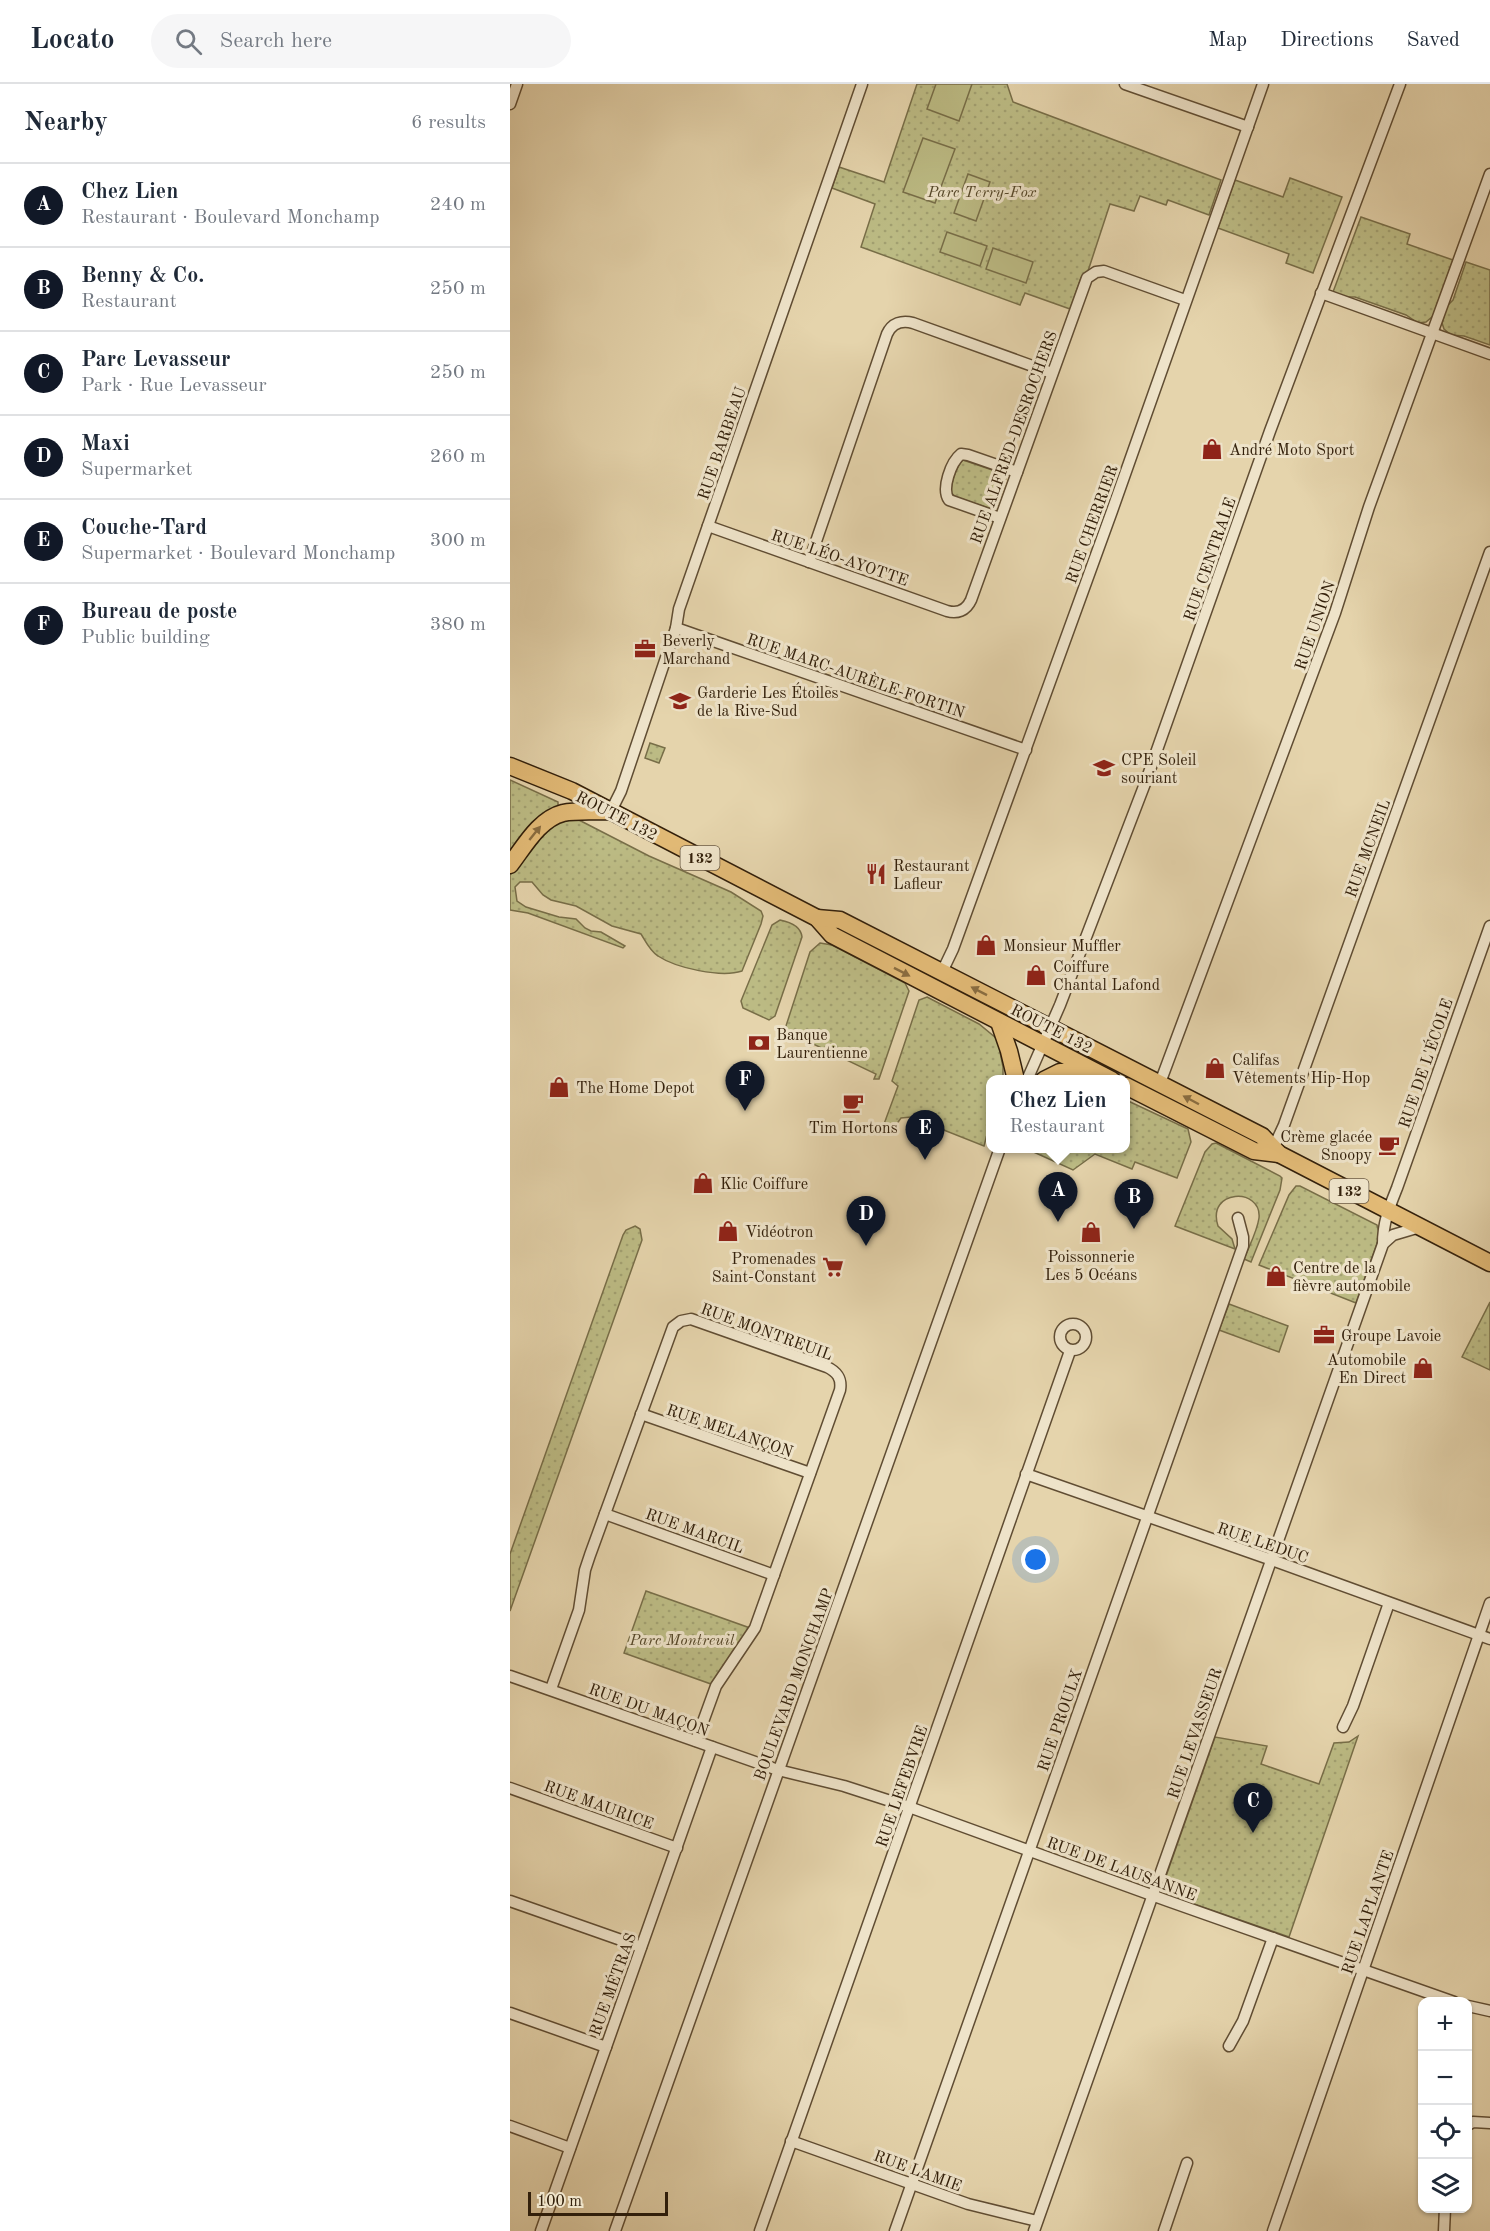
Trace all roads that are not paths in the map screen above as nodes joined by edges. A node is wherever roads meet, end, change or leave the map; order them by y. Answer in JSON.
{"nodes":[{"id":1,"x":517,"y":84,"type":"edge"},
{"id":2,"x":861,"y":84,"type":"edge"},
{"id":3,"x":1125,"y":84,"type":"edge"},
{"id":4,"x":1263,"y":84,"type":"edge"},
{"id":5,"x":1400,"y":84,"type":"edge"},
{"id":6,"x":510,"y":104,"type":"edge"},
{"id":7,"x":1248,"y":127,"type":"junction"},
{"id":8,"x":1490,"y":174,"type":"edge"},
{"id":9,"x":1321,"y":293,"type":"junction"},
{"id":10,"x":1185,"y":300,"type":"junction"},
{"id":11,"x":1432,"y":333,"type":"junction"},
{"id":12,"x":1490,"y":354,"type":"edge"},
{"id":13,"x":1052,"y":373,"type":"junction"},
{"id":14,"x":1017,"y":472,"type":"junction"},
{"id":15,"x":1000,"y":518,"type":"junction"},
{"id":16,"x":708,"y":526,"type":"junction"},
{"id":17,"x":1490,"y":552,"type":"edge"},
{"id":18,"x":808,"y":562,"type":"junction"},
{"id":19,"x":962,"y":610,"type":"joint"},
{"id":20,"x":676,"y":628,"type":"junction"},
{"id":21,"x":1026,"y":750,"type":"junction"},
{"id":22,"x":510,"y":755,"type":"edge"},
{"id":23,"x":510,"y":766,"type":"edge"},
{"id":24,"x":572,"y":791,"type":"junction"},
{"id":25,"x":611,"y":811,"type":"junction"},
{"id":26,"x":510,"y":865,"type":"edge"},
{"id":27,"x":817,"y":918,"type":"junction"},
{"id":28,"x":1490,"y":926,"type":"edge"},
{"id":29,"x":942,"y":972,"type":"junction"},
{"id":30,"x":999,"y":1022,"type":"junction"},
{"id":31,"x":1050,"y":1027,"type":"junction"},
{"id":32,"x":1042,"y":1043,"type":"junction"},
{"id":33,"x":1097,"y":1072,"type":"junction"},
{"id":34,"x":1015,"y":1075,"type":"edge"},
{"id":35,"x":1029,"y":1075,"type":"edge"},
{"id":36,"x":1054,"y":1075,"type":"edge"},
{"id":37,"x":1103,"y":1075,"type":"edge"},
{"id":38,"x":1160,"y":1083,"type":"junction"},
{"id":39,"x":1130,"y":1089,"type":"edge"},
{"id":40,"x":1274,"y":1152,"type":"junction"},
{"id":41,"x":999,"y":1153,"type":"edge"},
{"id":42,"x":1387,"y":1210,"type":"junction"},
{"id":43,"x":1238,"y":1218,"type":"dead end"},
{"id":44,"x":1420,"y":1227,"type":"junction"},
{"id":45,"x":1383,"y":1244,"type":"junction"},
{"id":46,"x":1490,"y":1263,"type":"edge"},
{"id":47,"x":1070,"y":1351,"type":"dead end"},
{"id":48,"x":641,"y":1414,"type":"junction"},
{"id":49,"x":810,"y":1473,"type":"junction"},
{"id":50,"x":1026,"y":1474,"type":"junction"},
{"id":51,"x":605,"y":1514,"type":"junction"},
{"id":52,"x":1147,"y":1516,"type":"junction"},
{"id":53,"x":1272,"y":1560,"type":"junction"},
{"id":54,"x":774,"y":1575,"type":"junction"},
{"id":55,"x":1389,"y":1603,"type":"junction"},
{"id":56,"x":1490,"y":1603,"type":"edge"},
{"id":57,"x":1479,"y":1635,"type":"junction"},
{"id":58,"x":1490,"y":1639,"type":"edge"},
{"id":59,"x":510,"y":1676,"type":"edge"},
{"id":60,"x":551,"y":1689,"type":"junction"},
{"id":61,"x":1343,"y":1727,"type":"dead end"},
{"id":62,"x":696,"y":1741,"type":"junction"},
{"id":63,"x":712,"y":1747,"type":"junction"},
{"id":64,"x":778,"y":1770,"type":"junction"},
{"id":65,"x":510,"y":1788,"type":"edge"},
{"id":66,"x":909,"y":1807,"type":"junction"},
{"id":67,"x":677,"y":1848,"type":"junction"},
{"id":68,"x":1029,"y":1850,"type":"junction"},
{"id":69,"x":1153,"y":1895,"type":"junction"},
{"id":70,"x":510,"y":1901,"type":"edge"},
{"id":71,"x":1273,"y":1938,"type":"junction"},
{"id":72,"x":642,"y":1947,"type":"junction"},
{"id":73,"x":1363,"y":1969,"type":"junction"},
{"id":74,"x":1443,"y":1997,"type":"edge"},
{"id":75,"x":1472,"y":2007,"type":"edge"},
{"id":76,"x":1490,"y":2011,"type":"edge"},
{"id":77,"x":510,"y":2013,"type":"edge"},
{"id":78,"x":1229,"y":2046,"type":"dead end"},
{"id":79,"x":606,"y":2047,"type":"junction"},
{"id":80,"x":1472,"y":2122,"type":"edge"},
{"id":81,"x":1490,"y":2123,"type":"edge"},
{"id":82,"x":510,"y":2126,"type":"edge"},
{"id":83,"x":791,"y":2141,"type":"junction"},
{"id":84,"x":570,"y":2148,"type":"junction"},
{"id":85,"x":1187,"y":2163,"type":"dead end"},
{"id":86,"x":912,"y":2184,"type":"junction"},
{"id":87,"x":1445,"y":2213,"type":"edge"},
{"id":88,"x":1036,"y":2226,"type":"edge"},
{"id":89,"x":541,"y":2231,"type":"edge"},
{"id":90,"x":615,"y":2231,"type":"edge"},
{"id":91,"x":760,"y":2231,"type":"edge"},
{"id":92,"x":895,"y":2231,"type":"edge"},
{"id":93,"x":1164,"y":2231,"type":"edge"},
{"id":94,"x":1273,"y":2231,"type":"edge"},
{"id":95,"x":1444,"y":2231,"type":"edge"}],
"edges":[{"from":1,"to":6,"type":"street"},
{"from":2,"to":16,"type":"street","name":"RUE BARBEAU"},
{"from":3,"to":7,"type":"street"},
{"from":4,"to":7,"type":"street","name":"RUE CHERRIER"},
{"from":5,"to":9,"type":"street","name":"RUE CENTRALE"},
{"from":7,"to":10,"type":"street","name":"RUE CHERRIER"},
{"from":8,"to":11,"type":"street","name":"RUE UNION"},
{"from":9,"to":11,"type":"street"},
{"from":9,"to":31,"type":"street","name":"RUE CENTRALE"},
{"from":10,"to":13,"type":"street","name":"RUE ALFRED-DESROCHERS"},
{"from":10,"to":21,"type":"street","name":"RUE CHERRIER"},
{"from":11,"to":12,"type":"street"},
{"from":11,"to":38,"type":"street","name":"RUE UNION"},
{"from":13,"to":14,"type":"street","name":"RUE ALFRED-DESROCHERS"},
{"from":13,"to":18,"type":"street"},
{"from":14,"to":15,"type":"street","name":"RUE ALFRED-DESROCHERS"},
{"from":14,"to":15,"type":"street"},
{"from":15,"to":19,"type":"street","name":"RUE ALFRED-DESROCHERS"},
{"from":16,"to":18,"type":"street","name":"RUE LÉO-AYOTTE"},
{"from":16,"to":20,"type":"street","name":"RUE BARBEAU"},
{"from":17,"to":40,"type":"street","name":"RUE MCNEIL"},
{"from":18,"to":19,"type":"street","name":"RUE LÉO-AYOTTE"},
{"from":20,"to":21,"type":"street","name":"RUE MARC-AURÈLE-FORTIN"},
{"from":20,"to":25,"type":"street","name":"RUE BARBEAU"},
{"from":21,"to":29,"type":"street","name":"RUE CHERRIER"},
{"from":22,"to":24,"type":"highway","number":"132"},
{"from":23,"to":24,"type":"highway","name":"ROUTE 132","number":"132"},
{"from":24,"to":25,"type":"highway","name":"ROUTE 132","number":"132"},
{"from":26,"to":25,"type":"highway","one_way":true},
{"from":25,"to":27,"type":"highway","name":"ROUTE 132","number":"132"},
{"from":27,"to":29,"type":"highway","name":"ROUTE 132","number":"132"},
{"from":27,"to":30,"type":"highway","name":"ROUTE 132","number":"132","one_way":true},
{"from":28,"to":42,"type":"street","name":"RUE DE L'ÉCOLE"},
{"from":31,"to":29,"type":"highway","name":"ROUTE 132","number":"132","one_way":true},
{"from":30,"to":32,"type":"highway","name":"ROUTE 132","number":"132"},
{"from":30,"to":34,"type":"highway"},
{"from":31,"to":32,"type":"street","name":"RUE CENTRALE"},
{"from":31,"to":38,"type":"highway","name":"ROUTE 132","number":"132"},
{"from":32,"to":33,"type":"highway","name":"ROUTE 132","number":"132"},
{"from":32,"to":35,"type":"street"},
{"from":33,"to":36,"type":"highway"},
{"from":33,"to":37,"type":"highway","name":"ROUTE 132","number":"132"},
{"from":40,"to":38,"type":"highway","name":"ROUTE 132","number":"132","one_way":true},
{"from":39,"to":40,"type":"highway","name":"ROUTE 132","number":"132"},
{"from":40,"to":42,"type":"highway","name":"ROUTE 132","number":"132"},
{"from":41,"to":64,"type":"street","name":"BOULEVARD MONCHAMP"},
{"from":42,"to":44,"type":"highway","name":"ROUTE 132","number":"132"},
{"from":42,"to":45,"type":"street","name":"RUE LEVASSEUR"},
{"from":43,"to":52,"type":"street","name":"RUE PROULX"},
{"from":44,"to":45,"type":"street"},
{"from":44,"to":46,"type":"highway","name":"ROUTE 132","number":"132"},
{"from":45,"to":53,"type":"street","name":"RUE LEVASSEUR"},
{"from":47,"to":50,"type":"street","name":"RUE LEFEBVRE"},
{"from":48,"to":49,"type":"street","name":"RUE MELANÇON"},
{"from":48,"to":49,"type":"street","name":"RUE MONTREUIL"},
{"from":48,"to":51,"type":"street","name":"RUE MONTREUIL"},
{"from":49,"to":54,"type":"street","name":"RUE MONTREUIL"},
{"from":50,"to":52,"type":"street","name":"RUE LEDUC"},
{"from":50,"to":66,"type":"street","name":"RUE LEFEBVRE"},
{"from":51,"to":54,"type":"street","name":"RUE MARCIL"},
{"from":51,"to":60,"type":"street","name":"RUE MONTREUIL"},
{"from":52,"to":53,"type":"street","name":"RUE LEDUC"},
{"from":52,"to":68,"type":"street","name":"RUE PROULX"},
{"from":53,"to":55,"type":"street","name":"RUE LEDUC"},
{"from":53,"to":69,"type":"street","name":"RUE LEVASSEUR"},
{"from":54,"to":62,"type":"street","name":"RUE MONTREUIL"},
{"from":55,"to":57,"type":"street","name":"RUE LEDUC"},
{"from":55,"to":61,"type":"street"},
{"from":56,"to":57,"type":"street","name":"RUE LAPLANTE"},
{"from":57,"to":58,"type":"street","name":"RUE LEDUC"},
{"from":57,"to":73,"type":"street","name":"RUE LAPLANTE"},
{"from":59,"to":60,"type":"street","name":"RUE DU MAÇON"},
{"from":60,"to":62,"type":"street","name":"RUE DU MAÇON"},
{"from":62,"to":63,"type":"street","name":"RUE DU MAÇON"},
{"from":63,"to":64,"type":"street","name":"RUE DU MAÇON"},
{"from":63,"to":67,"type":"street","name":"RUE MÉTRAS"},
{"from":64,"to":66,"type":"street","name":"RUE DE LAUSANNE"},
{"from":64,"to":90,"type":"street","name":"BOULEVARD MONCHAMP"},
{"from":65,"to":67,"type":"street","name":"RUE MAURICE"},
{"from":66,"to":68,"type":"street","name":"RUE DE LAUSANNE"},
{"from":66,"to":83,"type":"street","name":"RUE LEFEBVRE"},
{"from":67,"to":72,"type":"street","name":"RUE MÉTRAS"},
{"from":68,"to":69,"type":"street","name":"RUE DE LAUSANNE"},
{"from":68,"to":86,"type":"street","name":"RUE PROULX"},
{"from":69,"to":71,"type":"street","name":"RUE DE LAUSANNE"},
{"from":69,"to":88,"type":"street","name":"RUE LEVASSEUR"},
{"from":70,"to":72,"type":"street"},
{"from":71,"to":73,"type":"street","name":"RUE DE LAUSANNE"},
{"from":71,"to":78,"type":"street"},
{"from":72,"to":79,"type":"street","name":"RUE MÉTRAS"},
{"from":73,"to":74,"type":"street","name":"RUE DE LAUSANNE"},
{"from":73,"to":94,"type":"street","name":"RUE LAPLANTE"},
{"from":75,"to":76,"type":"street"},
{"from":77,"to":79,"type":"street"},
{"from":79,"to":84,"type":"street","name":"RUE MÉTRAS"},
{"from":80,"to":81,"type":"street"},
{"from":82,"to":84,"type":"street"},
{"from":83,"to":86,"type":"street","name":"RUE LAMIE"},
{"from":83,"to":91,"type":"street","name":"RUE LEFEBVRE"},
{"from":84,"to":89,"type":"street","name":"RUE MÉTRAS"},
{"from":85,"to":93,"type":"street"},
{"from":86,"to":88,"type":"street","name":"RUE LAMIE"},
{"from":86,"to":92,"type":"street","name":"RUE PROULX"},
{"from":87,"to":95,"type":"street"}]}
